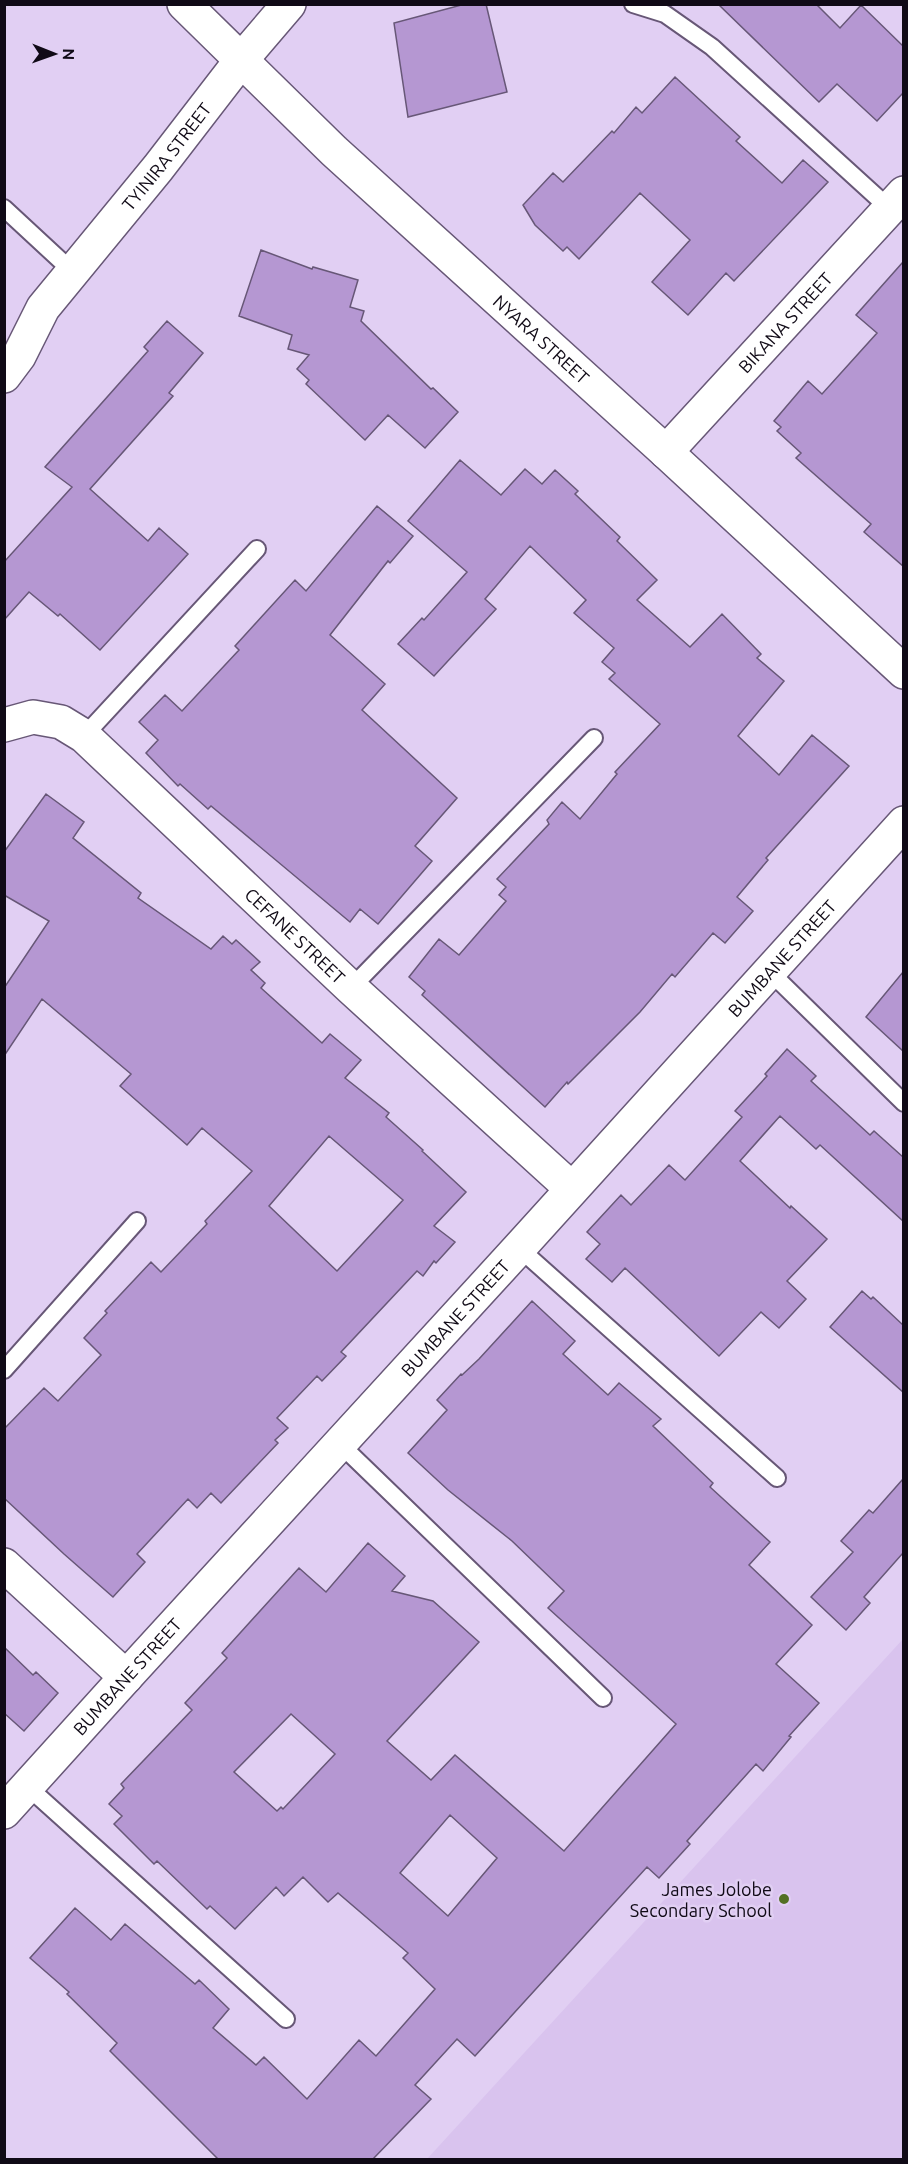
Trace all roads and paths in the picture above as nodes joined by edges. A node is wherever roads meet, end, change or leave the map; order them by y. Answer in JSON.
{"nodes":[{"id":1,"x":184,"y":4,"type":"edge"},
{"id":2,"x":289,"y":4,"type":"edge"},
{"id":3,"x":633,"y":4,"type":"edge"},
{"id":4,"x":242,"y":59,"type":"junction"},
{"id":5,"x":897,"y":201,"type":"edge"},
{"id":6,"x":4,"y":208,"type":"edge"},
{"id":7,"x":73,"y":272,"type":"junction"},
{"id":8,"x":43,"y":308,"type":"junction"},
{"id":9,"x":4,"y":333,"type":"edge"},
{"id":10,"x":4,"y":376,"type":"edge"},
{"id":11,"x":666,"y":452,"type":"junction"},
{"id":12,"x":257,"y":549,"type":"dead end"},
{"id":13,"x":903,"y":672,"type":"edge"},
{"id":14,"x":4,"y":725,"type":"edge"},
{"id":15,"x":84,"y":736,"type":"junction"},
{"id":16,"x":594,"y":738,"type":"dead end"},
{"id":17,"x":903,"y":823,"type":"edge"},
{"id":18,"x":768,"y":970,"type":"junction"},
{"id":19,"x":351,"y":988,"type":"junction"},
{"id":20,"x":903,"y":1103,"type":"edge"},
{"id":21,"x":572,"y":1189,"type":"junction"},
{"id":22,"x":137,"y":1221,"type":"dead end"},
{"id":23,"x":519,"y":1248,"type":"junction"},
{"id":24,"x":4,"y":1370,"type":"edge"},
{"id":25,"x":339,"y":1443,"type":"junction"},
{"id":26,"x":777,"y":1478,"type":"dead end"},
{"id":27,"x":4,"y":1565,"type":"edge"},
{"id":28,"x":126,"y":1677,"type":"junction"},
{"id":29,"x":603,"y":1698,"type":"dead end"},
{"id":30,"x":28,"y":1787,"type":"junction"},
{"id":31,"x":4,"y":1812,"type":"edge"},
{"id":32,"x":286,"y":2019,"type":"dead end"}],
"edges":[{"from":1,"to":4,"type":"street","name":"NYARA STREET"},
{"from":2,"to":4,"type":"street","name":"TYINIRA STREET"},
{"from":3,"to":5,"type":"lane"},
{"from":4,"to":7,"type":"street","name":"TYINIRA STREET"},
{"from":4,"to":11,"type":"street","name":"NYARA STREET"},
{"from":5,"to":11,"type":"street","name":"BIKANA STREET"},
{"from":6,"to":7,"type":"lane"},
{"from":7,"to":8,"type":"street","name":"TYINIRA STREET"},
{"from":8,"to":9,"type":"street","name":"TYINIRA STREET"},
{"from":8,"to":10,"type":"street","name":"TYINIRA STREET"},
{"from":11,"to":13,"type":"street","name":"NYARA STREET"},
{"from":12,"to":15,"type":"lane"},
{"from":14,"to":15,"type":"street","name":"CEFANE STREET"},
{"from":15,"to":19,"type":"street","name":"CEFANE STREET"},
{"from":16,"to":19,"type":"lane"},
{"from":17,"to":18,"type":"street","name":"BUMBANE STREET"},
{"from":18,"to":20,"type":"lane"},
{"from":18,"to":21,"type":"street","name":"BUMBANE STREET"},
{"from":19,"to":21,"type":"street","name":"CEFANE STREET"},
{"from":21,"to":23,"type":"street","name":"BUMBANE STREET"},
{"from":22,"to":24,"type":"lane"},
{"from":23,"to":25,"type":"street","name":"BUMBANE STREET"},
{"from":23,"to":26,"type":"lane"},
{"from":25,"to":28,"type":"street","name":"BUMBANE STREET"},
{"from":25,"to":29,"type":"lane"},
{"from":27,"to":28,"type":"street"},
{"from":28,"to":30,"type":"street","name":"BUMBANE STREET"},
{"from":30,"to":31,"type":"street","name":"BUMBANE STREET"},
{"from":30,"to":32,"type":"lane"}]}
